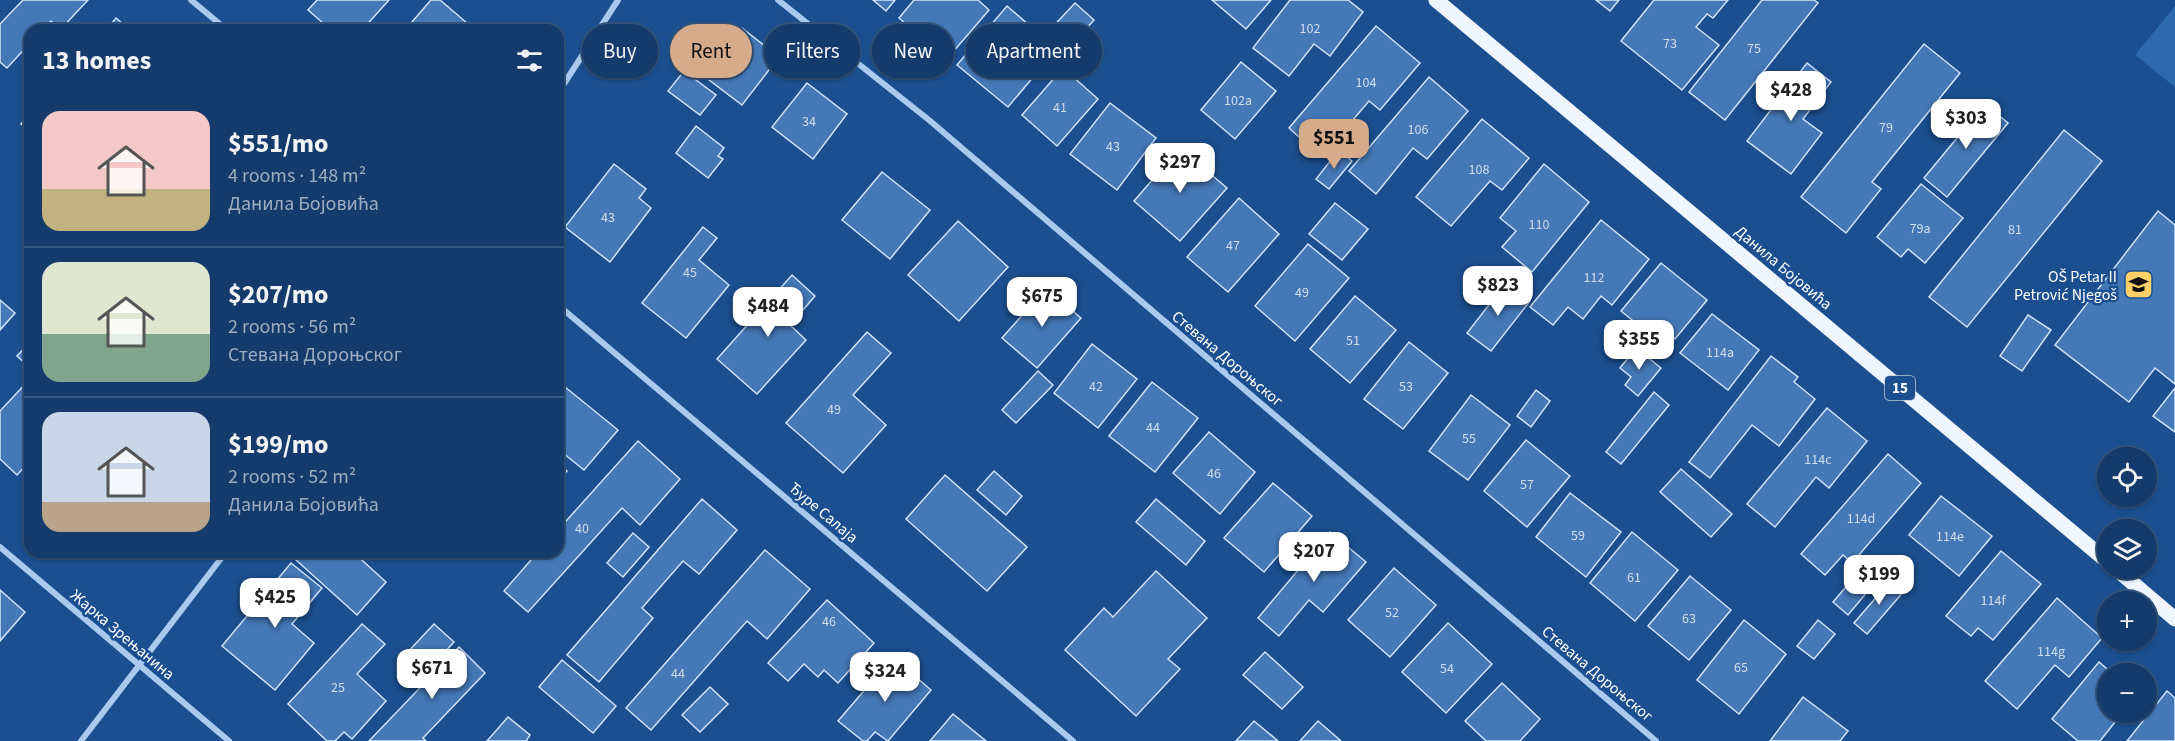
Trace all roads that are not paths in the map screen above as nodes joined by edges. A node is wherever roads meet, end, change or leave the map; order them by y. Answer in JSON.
{"nodes":[{"id":1,"x":191,"y":0,"type":"edge"},
{"id":2,"x":618,"y":0,"type":"edge"},
{"id":3,"x":778,"y":0,"type":"edge"},
{"id":4,"x":1436,"y":0,"type":"edge"},
{"id":5,"x":220,"y":24,"type":"edge"},
{"id":6,"x":564,"y":84,"type":"edge"},
{"id":7,"x":564,"y":309,"type":"edge"},
{"id":8,"x":0,"y":547,"type":"edge"},
{"id":9,"x":2097,"y":553,"type":"edge"},
{"id":10,"x":221,"y":558,"type":"edge"},
{"id":11,"x":2128,"y":579,"type":"edge"},
{"id":12,"x":2175,"y":619,"type":"edge"},
{"id":13,"x":140,"y":666,"type":"junction"},
{"id":14,"x":81,"y":741,"type":"edge"},
{"id":15,"x":229,"y":741,"type":"edge"},
{"id":16,"x":1073,"y":741,"type":"edge"},
{"id":17,"x":1656,"y":741,"type":"edge"}],
"edges":[{"from":1,"to":5,"type":"street"},
{"from":2,"to":6,"type":"street"},
{"from":3,"to":17,"type":"street","name":"Стевана Дороњског"},
{"from":4,"to":9,"type":"main road","name":"Данила Бојовића","number":"15"},
{"from":7,"to":16,"type":"street","name":"Ђуре Салаја"},
{"from":8,"to":13,"type":"street","name":"Жарка Зрењанина"},
{"from":10,"to":13,"type":"street"},
{"from":11,"to":12,"type":"main road"},
{"from":13,"to":14,"type":"street"},
{"from":13,"to":15,"type":"street","name":"Жарка Зрењанина"}]}
